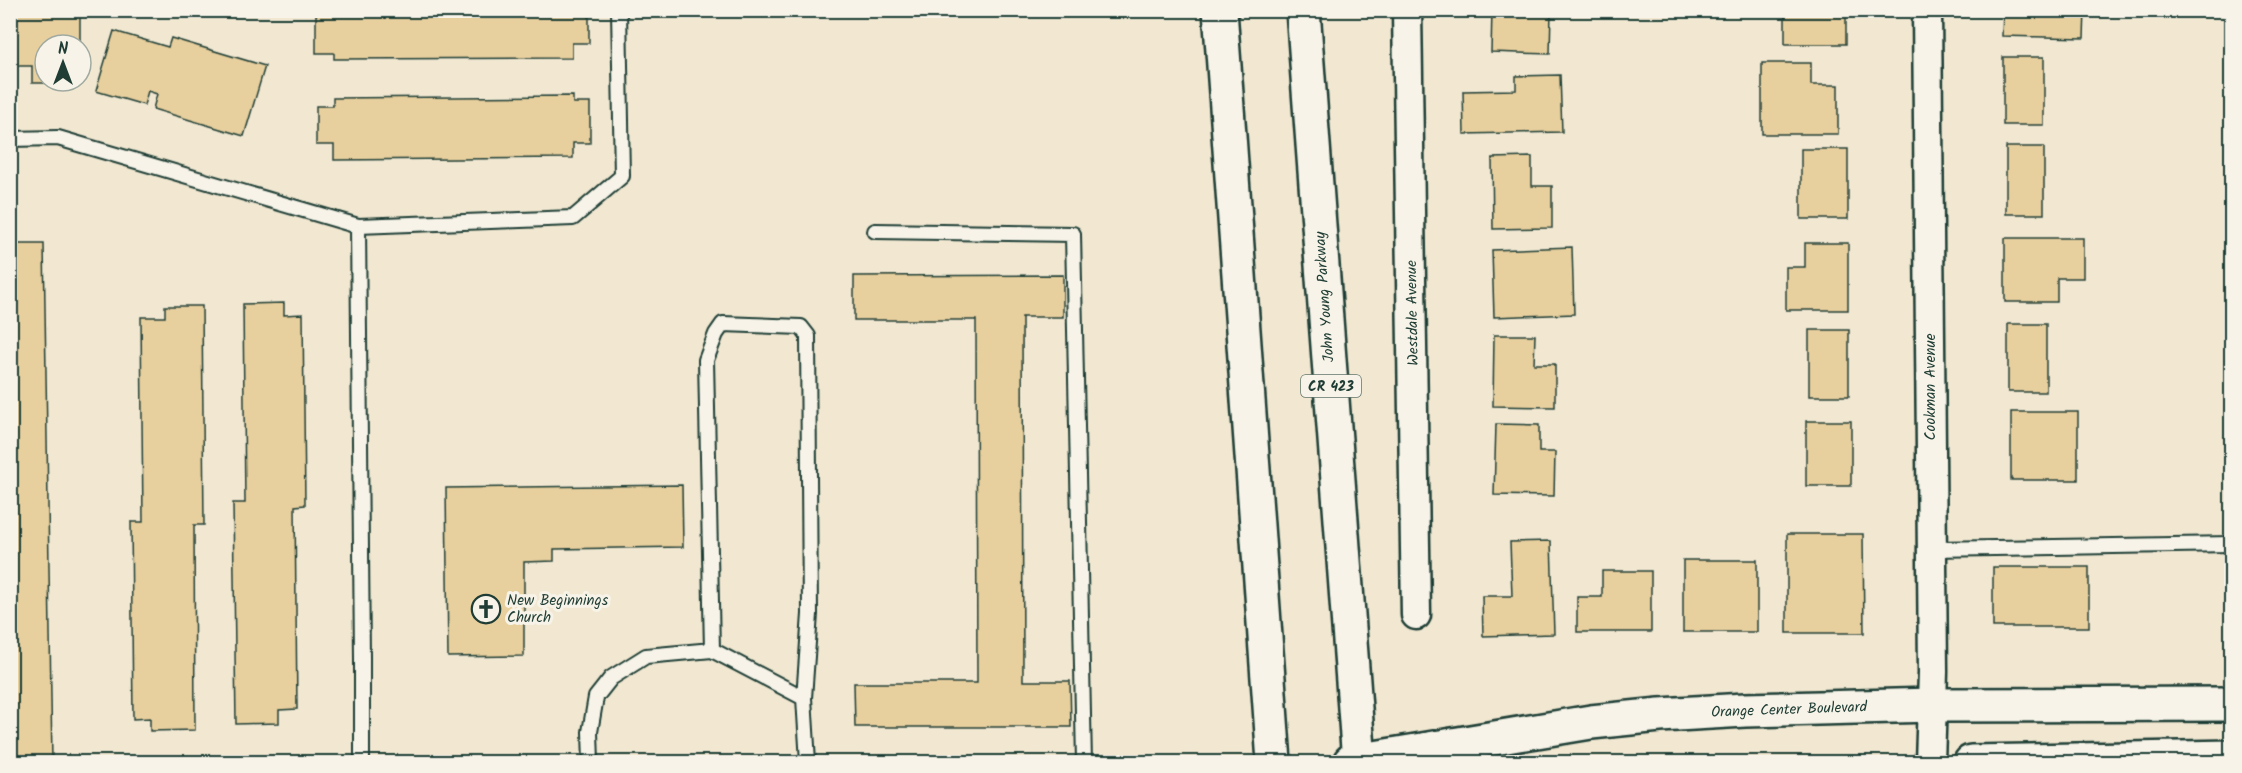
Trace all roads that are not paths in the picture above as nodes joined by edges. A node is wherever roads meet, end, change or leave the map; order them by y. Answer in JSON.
{"nodes":[{"id":1,"x":619,"y":10,"type":"edge"},
{"id":2,"x":1220,"y":10,"type":"edge"},
{"id":3,"x":1303,"y":10,"type":"edge"},
{"id":4,"x":1407,"y":10,"type":"edge"},
{"id":5,"x":1927,"y":10,"type":"edge"},
{"id":6,"x":10,"y":139,"type":"edge"},
{"id":7,"x":358,"y":226,"type":"junction"},
{"id":8,"x":876,"y":231,"type":"dead end"},
{"id":9,"x":2232,"y":544,"type":"edge"},
{"id":10,"x":1932,"y":549,"type":"junction"},
{"id":11,"x":1416,"y":615,"type":"dead end"},
{"id":12,"x":712,"y":650,"type":"junction"},
{"id":13,"x":804,"y":698,"type":"junction"},
{"id":14,"x":2232,"y":704,"type":"edge"},
{"id":15,"x":1933,"y":705,"type":"junction"},
{"id":16,"x":2232,"y":757,"type":"edge"},
{"id":17,"x":362,"y":762,"type":"edge"},
{"id":18,"x":591,"y":762,"type":"edge"},
{"id":19,"x":808,"y":762,"type":"edge"},
{"id":20,"x":1084,"y":762,"type":"edge"},
{"id":21,"x":1274,"y":762,"type":"edge"},
{"id":22,"x":1356,"y":762,"type":"edge"},
{"id":23,"x":1930,"y":762,"type":"edge"},
{"id":24,"x":1971,"y":762,"type":"edge"}],
"edges":[{"from":1,"to":7,"type":"lane"},
{"from":2,"to":21,"type":"main road"},
{"from":3,"to":22,"type":"main road","name":"John Young Parkway","number":"CR 423"},
{"from":4,"to":11,"type":"street","name":"Westdale Avenue"},
{"from":5,"to":10,"type":"street","name":"Cookman Avenue"},
{"from":6,"to":7,"type":"lane"},
{"from":7,"to":17,"type":"lane"},
{"from":8,"to":20,"type":"lane"},
{"from":9,"to":10,"type":"lane"},
{"from":10,"to":15,"type":"street","name":"Cookman Avenue"},
{"from":12,"to":13,"type":"lane"},
{"from":12,"to":13,"type":"lane"},
{"from":12,"to":18,"type":"lane"},
{"from":13,"to":19,"type":"lane"},
{"from":14,"to":15,"type":"main road","name":"Orange Center Boulevard"},
{"from":15,"to":22,"type":"main road","name":"Orange Center Boulevard"},
{"from":15,"to":23,"type":"street","name":"Cookman Avenue"},
{"from":16,"to":24,"type":"main road"}]}
